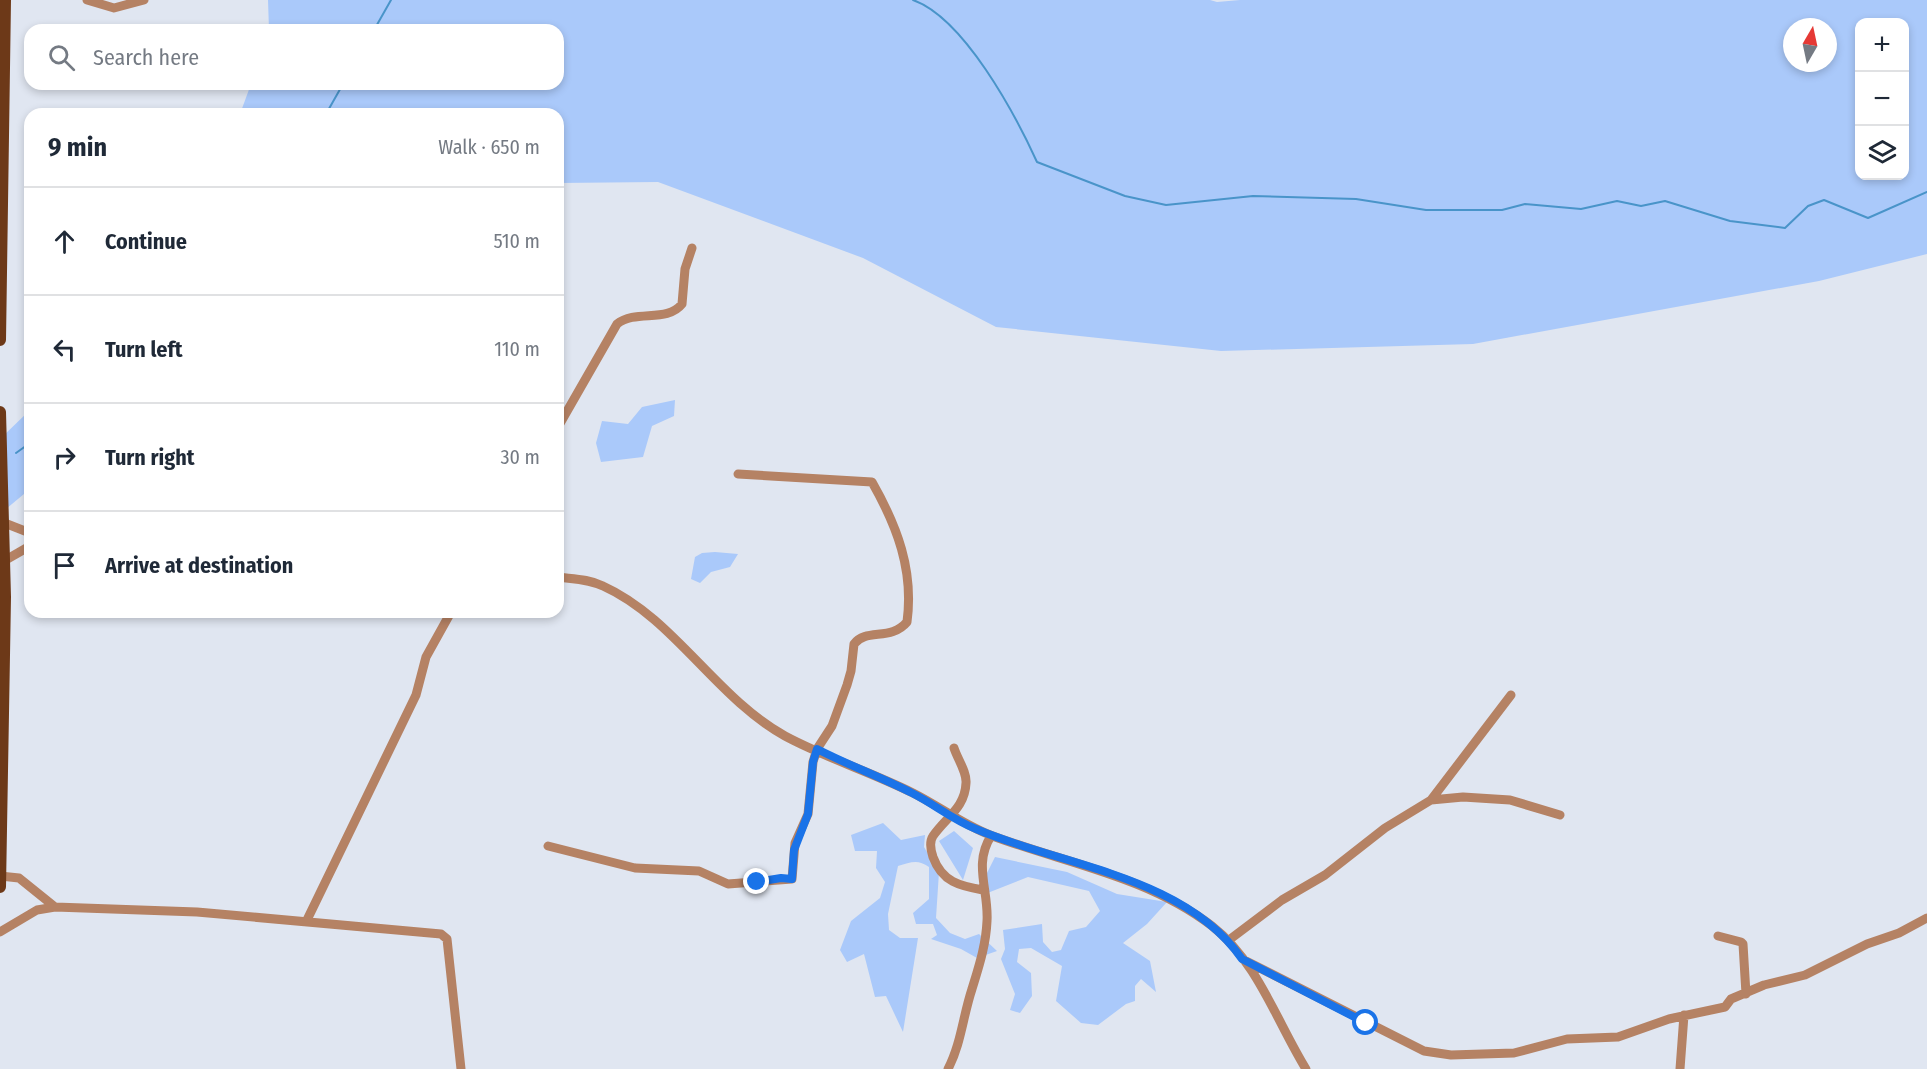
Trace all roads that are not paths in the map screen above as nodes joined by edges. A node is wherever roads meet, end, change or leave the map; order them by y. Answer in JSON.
{"nodes":[{"id":1,"x":5,"y":0,"type":"edge"},
{"id":2,"x":87,"y":0,"type":"edge"},
{"id":3,"x":144,"y":0,"type":"edge"},
{"id":4,"x":2,"y":105,"type":"edge"},
{"id":5,"x":2,"y":211,"type":"edge"},
{"id":6,"x":692,"y":248,"type":"dead end"},
{"id":7,"x":0,"y":340,"type":"edge"},
{"id":8,"x":0,"y":412,"type":"edge"},
{"id":9,"x":564,"y":417,"type":"edge"},
{"id":10,"x":738,"y":474,"type":"dead end"},
{"id":11,"x":2,"y":522,"type":"junction"},
{"id":12,"x":24,"y":531,"type":"edge"},
{"id":13,"x":24,"y":549,"type":"edge"},
{"id":14,"x":2,"y":562,"type":"junction"},
{"id":15,"x":564,"y":578,"type":"edge"},
{"id":16,"x":448,"y":618,"type":"edge"},
{"id":17,"x":1511,"y":695,"type":"dead end"},
{"id":18,"x":954,"y":748,"type":"dead end"},
{"id":19,"x":817,"y":749,"type":"junction"},
{"id":20,"x":1431,"y":800,"type":"junction"},
{"id":21,"x":1560,"y":815,"type":"dead end"},
{"id":22,"x":951,"y":817,"type":"junction"},
{"id":23,"x":991,"y":836,"type":"junction"},
{"id":24,"x":548,"y":846,"type":"dead end"},
{"id":25,"x":0,"y":876,"type":"edge"},
{"id":26,"x":0,"y":887,"type":"edge"},
{"id":27,"x":983,"y":890,"type":"junction"},
{"id":28,"x":55,"y":907,"type":"junction"},
{"id":29,"x":1927,"y":918,"type":"edge"},
{"id":30,"x":306,"y":922,"type":"junction"},
{"id":31,"x":0,"y":932,"type":"edge"},
{"id":32,"x":1718,"y":936,"type":"dead end"},
{"id":33,"x":1229,"y":940,"type":"junction"},
{"id":34,"x":1242,"y":959,"type":"junction"},
{"id":35,"x":1746,"y":994,"type":"junction"},
{"id":36,"x":1684,"y":1015,"type":"junction"},
{"id":37,"x":461,"y":1069,"type":"edge"},
{"id":38,"x":948,"y":1069,"type":"edge"},
{"id":39,"x":1306,"y":1069,"type":"edge"},
{"id":40,"x":1680,"y":1069,"type":"edge"}],
"edges":[{"from":1,"to":4,"type":"main road"},
{"from":2,"to":3,"type":"street"},
{"from":4,"to":5,"type":"main road"},
{"from":5,"to":7,"type":"main road"},
{"from":6,"to":9,"type":"street"},
{"from":8,"to":11,"type":"main road"},
{"from":10,"to":19,"type":"street"},
{"from":11,"to":12,"type":"street"},
{"from":11,"to":14,"type":"main road"},
{"from":13,"to":14,"type":"street"},
{"from":14,"to":25,"type":"main road"},
{"from":15,"to":19,"type":"street"},
{"from":16,"to":30,"type":"street"},
{"from":17,"to":20,"type":"street"},
{"from":18,"to":22,"type":"street"},
{"from":19,"to":22,"type":"street"},
{"from":19,"to":24,"type":"street"},
{"from":20,"to":21,"type":"street"},
{"from":20,"to":33,"type":"street"},
{"from":22,"to":23,"type":"street"},
{"from":22,"to":27,"type":"street"},
{"from":23,"to":27,"type":"street"},
{"from":23,"to":33,"type":"street"},
{"from":25,"to":26,"type":"main road"},
{"from":25,"to":28,"type":"street"},
{"from":27,"to":38,"type":"street"},
{"from":28,"to":30,"type":"street"},
{"from":28,"to":31,"type":"street"},
{"from":29,"to":35,"type":"street"},
{"from":30,"to":37,"type":"street"},
{"from":32,"to":35,"type":"street"},
{"from":33,"to":34,"type":"street"},
{"from":34,"to":36,"type":"street"},
{"from":34,"to":39,"type":"street"},
{"from":35,"to":36,"type":"street"},
{"from":36,"to":40,"type":"street"}]}
